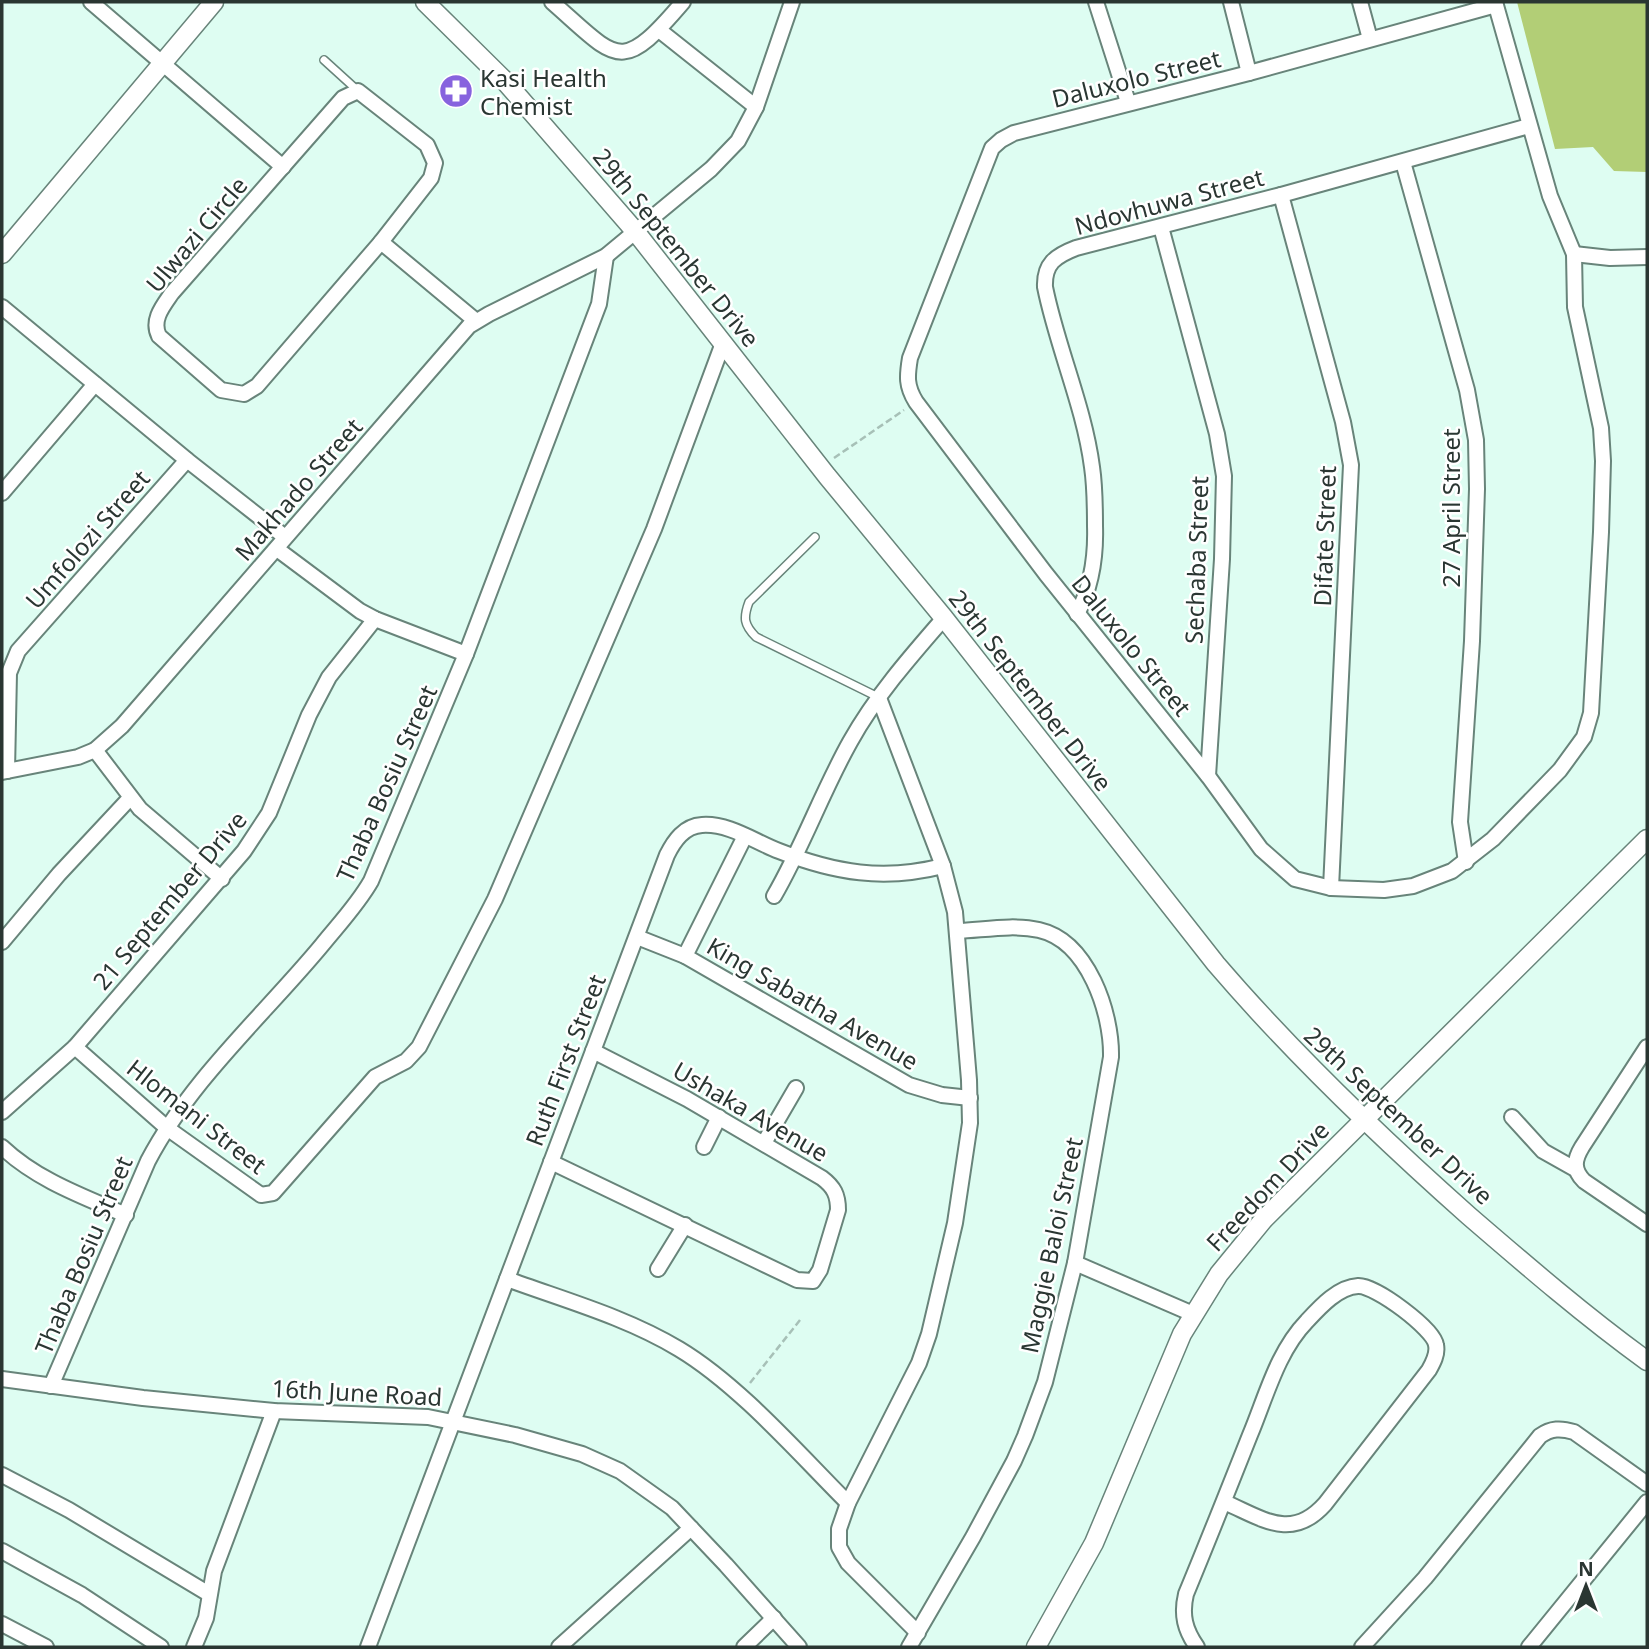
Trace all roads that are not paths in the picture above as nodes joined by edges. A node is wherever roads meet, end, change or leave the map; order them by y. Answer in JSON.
{"nodes":[{"id":1,"x":91,"y":2,"type":"edge"},
{"id":2,"x":214,"y":2,"type":"edge"},
{"id":3,"x":425,"y":2,"type":"edge"},
{"id":4,"x":552,"y":2,"type":"edge"},
{"id":5,"x":683,"y":2,"type":"edge"},
{"id":6,"x":792,"y":2,"type":"edge"},
{"id":7,"x":1096,"y":2,"type":"edge"},
{"id":8,"x":1231,"y":2,"type":"edge"},
{"id":9,"x":1360,"y":2,"type":"edge"},
{"id":10,"x":1495,"y":3,"type":"edge"},
{"id":11,"x":659,"y":30,"type":"junction"},
{"id":12,"x":1370,"y":39,"type":"junction"},
{"id":13,"x":324,"y":60,"type":"dead end"},
{"id":14,"x":162,"y":62,"type":"junction"},
{"id":15,"x":1249,"y":73,"type":"junction"},
{"id":16,"x":358,"y":91,"type":"junction"},
{"id":17,"x":1128,"y":103,"type":"junction"},
{"id":18,"x":756,"y":107,"type":"junction"},
{"id":19,"x":1529,"y":126,"type":"junction"},
{"id":20,"x":1403,"y":162,"type":"junction"},
{"id":21,"x":284,"y":167,"type":"junction"},
{"id":22,"x":1281,"y":195,"type":"junction"},
{"id":23,"x":1161,"y":227,"type":"junction"},
{"id":24,"x":635,"y":231,"type":"junction"},
{"id":25,"x":381,"y":242,"type":"junction"},
{"id":26,"x":2,"y":254,"type":"edge"},
{"id":27,"x":1574,"y":254,"type":"junction"},
{"id":28,"x":606,"y":256,"type":"junction"},
{"id":29,"x":1647,"y":257,"type":"edge"},
{"id":30,"x":2,"y":307,"type":"edge"},
{"id":31,"x":476,"y":321,"type":"junction"},
{"id":32,"x":723,"y":343,"type":"junction"},
{"id":33,"x":95,"y":384,"type":"junction"},
{"id":34,"x":187,"y":460,"type":"junction"},
{"id":35,"x":2,"y":493,"type":"edge"},
{"id":36,"x":815,"y":537,"type":"dead end"},
{"id":37,"x":281,"y":543,"type":"junction"},
{"id":38,"x":1077,"y":614,"type":"junction"},
{"id":39,"x":944,"y":618,"type":"junction"},
{"id":40,"x":375,"y":619,"type":"junction"},
{"id":41,"x":466,"y":654,"type":"junction"},
{"id":42,"x":880,"y":698,"type":"junction"},
{"id":43,"x":95,"y":750,"type":"junction"},
{"id":44,"x":4,"y":771,"type":"edge"},
{"id":45,"x":1208,"y":776,"type":"junction"},
{"id":46,"x":130,"y":798,"type":"junction"},
{"id":47,"x":745,"y":836,"type":"junction"},
{"id":48,"x":1647,"y":839,"type":"edge"},
{"id":49,"x":796,"y":857,"type":"junction"},
{"id":50,"x":1466,"y":863,"type":"junction"},
{"id":51,"x":943,"y":866,"type":"junction"},
{"id":52,"x":222,"y":879,"type":"junction"},
{"id":53,"x":1331,"y":888,"type":"junction"},
{"id":54,"x":774,"y":895,"type":"dead end"},
{"id":55,"x":958,"y":931,"type":"junction"},
{"id":56,"x":637,"y":937,"type":"junction"},
{"id":57,"x":2,"y":942,"type":"edge"},
{"id":58,"x":685,"y":956,"type":"junction"},
{"id":59,"x":75,"y":1047,"type":"junction"},
{"id":60,"x":1647,"y":1047,"type":"edge"},
{"id":61,"x":593,"y":1051,"type":"junction"},
{"id":62,"x":796,"y":1088,"type":"dead end"},
{"id":63,"x":970,"y":1098,"type":"junction"},
{"id":64,"x":2,"y":1112,"type":"edge"},
{"id":65,"x":719,"y":1116,"type":"junction"},
{"id":66,"x":1512,"y":1117,"type":"dead end"},
{"id":67,"x":1363,"y":1120,"type":"junction"},
{"id":68,"x":167,"y":1128,"type":"junction"},
{"id":69,"x":764,"y":1143,"type":"junction"},
{"id":70,"x":2,"y":1147,"type":"edge"},
{"id":71,"x":704,"y":1147,"type":"dead end"},
{"id":72,"x":551,"y":1162,"type":"junction"},
{"id":73,"x":1576,"y":1169,"type":"junction"},
{"id":74,"x":126,"y":1214,"type":"junction"},
{"id":75,"x":685,"y":1224,"type":"junction"},
{"id":76,"x":1647,"y":1224,"type":"edge"},
{"id":77,"x":1075,"y":1263,"type":"junction"},
{"id":78,"x":658,"y":1269,"type":"dead end"},
{"id":79,"x":506,"y":1279,"type":"junction"},
{"id":80,"x":1193,"y":1314,"type":"junction"},
{"id":81,"x":1647,"y":1361,"type":"edge"},
{"id":82,"x":2,"y":1379,"type":"edge"},
{"id":83,"x":51,"y":1386,"type":"junction"},
{"id":84,"x":274,"y":1411,"type":"junction"},
{"id":85,"x":452,"y":1420,"type":"junction"},
{"id":86,"x":2,"y":1475,"type":"edge"},
{"id":87,"x":1647,"y":1484,"type":"edge"},
{"id":88,"x":1224,"y":1502,"type":"junction"},
{"id":89,"x":1647,"y":1502,"type":"edge"},
{"id":90,"x":848,"y":1503,"type":"junction"},
{"id":91,"x":691,"y":1528,"type":"junction"},
{"id":92,"x":2,"y":1551,"type":"edge"},
{"id":93,"x":209,"y":1594,"type":"junction"},
{"id":94,"x":774,"y":1618,"type":"junction"},
{"id":95,"x":2,"y":1624,"type":"edge"},
{"id":96,"x":918,"y":1633,"type":"junction"},
{"id":97,"x":41,"y":1646,"type":"edge"},
{"id":98,"x":161,"y":1647,"type":"edge"},
{"id":99,"x":194,"y":1647,"type":"edge"},
{"id":100,"x":368,"y":1647,"type":"edge"},
{"id":101,"x":559,"y":1647,"type":"edge"},
{"id":102,"x":744,"y":1647,"type":"edge"},
{"id":103,"x":799,"y":1647,"type":"edge"},
{"id":104,"x":909,"y":1647,"type":"edge"},
{"id":105,"x":1035,"y":1647,"type":"edge"},
{"id":106,"x":1197,"y":1647,"type":"edge"},
{"id":107,"x":1362,"y":1647,"type":"edge"},
{"id":108,"x":1529,"y":1647,"type":"edge"}],
"edges":[{"from":1,"to":14,"type":"street"},
{"from":2,"to":14,"type":"street"},
{"from":3,"to":24,"type":"street","name":"29th September Drive"},
{"from":4,"to":11,"type":"street"},
{"from":5,"to":11,"type":"street"},
{"from":6,"to":18,"type":"street","name":"Makhado Street"},
{"from":7,"to":17,"type":"street"},
{"from":8,"to":15,"type":"street"},
{"from":9,"to":12,"type":"street"},
{"from":10,"to":12,"type":"street","name":"Daluxolo Street"},
{"from":10,"to":19,"type":"street"},
{"from":11,"to":18,"type":"street"},
{"from":12,"to":15,"type":"street","name":"Daluxolo Street"},
{"from":13,"to":16,"type":"lane"},
{"from":14,"to":21,"type":"street"},
{"from":14,"to":26,"type":"street"},
{"from":15,"to":17,"type":"street","name":"Daluxolo Street"},
{"from":16,"to":21,"type":"street","name":"Ulwazi Circle"},
{"from":16,"to":25,"type":"street","name":"Ulwazi Circle"},
{"from":17,"to":38,"type":"street","name":"Daluxolo Street"},
{"from":18,"to":24,"type":"street","name":"Makhado Street"},
{"from":19,"to":20,"type":"street","name":"Ndovhuwa Street"},
{"from":19,"to":27,"type":"street"},
{"from":20,"to":22,"type":"street","name":"Ndovhuwa Street"},
{"from":20,"to":50,"type":"street","name":"27 April Street"},
{"from":21,"to":25,"type":"street","name":"Ulwazi Circle"},
{"from":22,"to":23,"type":"street","name":"Ndovhuwa Street"},
{"from":22,"to":53,"type":"street","name":"Difate Street"},
{"from":23,"to":38,"type":"street","name":"Ndovhuwa Street"},
{"from":23,"to":45,"type":"street","name":"Sechaba Street"},
{"from":24,"to":28,"type":"street","name":"Makhado Street"},
{"from":24,"to":32,"type":"street","name":"29th September Drive"},
{"from":25,"to":31,"type":"street"},
{"from":27,"to":29,"type":"street"},
{"from":27,"to":50,"type":"street","name":"Daluxolo Street"},
{"from":28,"to":31,"type":"street","name":"Makhado Street"},
{"from":28,"to":41,"type":"street","name":"Thaba Bosiu Street"},
{"from":30,"to":33,"type":"street"},
{"from":31,"to":37,"type":"street","name":"Makhado Street"},
{"from":32,"to":39,"type":"street","name":"29th September Drive"},
{"from":32,"to":68,"type":"street","name":"Hlomani Street"},
{"from":33,"to":34,"type":"street"},
{"from":33,"to":35,"type":"street"},
{"from":34,"to":37,"type":"street"},
{"from":34,"to":44,"type":"street","name":"Umfolozi Street"},
{"from":36,"to":42,"type":"lane"},
{"from":37,"to":40,"type":"street"},
{"from":37,"to":43,"type":"street","name":"Makhado Street"},
{"from":38,"to":45,"type":"street","name":"Daluxolo Street"},
{"from":39,"to":42,"type":"street"},
{"from":39,"to":67,"type":"street","name":"29th September Drive"},
{"from":40,"to":41,"type":"street"},
{"from":40,"to":52,"type":"street","name":"21 September Drive"},
{"from":41,"to":68,"type":"street","name":"Thaba Bosiu Street"},
{"from":42,"to":49,"type":"street"},
{"from":42,"to":51,"type":"street"},
{"from":43,"to":44,"type":"street","name":"Makhado Street"},
{"from":43,"to":46,"type":"street"},
{"from":45,"to":53,"type":"street","name":"Daluxolo Street"},
{"from":46,"to":52,"type":"street"},
{"from":46,"to":57,"type":"street"},
{"from":47,"to":49,"type":"street","name":"Ruth First Street"},
{"from":47,"to":56,"type":"street","name":"Ruth First Street"},
{"from":47,"to":58,"type":"street"},
{"from":48,"to":67,"type":"street","name":"Freedom Drive"},
{"from":49,"to":51,"type":"street","name":"Ruth First Street"},
{"from":49,"to":54,"type":"street"},
{"from":50,"to":53,"type":"street","name":"Daluxolo Street"},
{"from":51,"to":55,"type":"street"},
{"from":52,"to":59,"type":"street","name":"21 September Drive"},
{"from":55,"to":63,"type":"street"},
{"from":55,"to":77,"type":"street","name":"Maggie Baloi Street"},
{"from":56,"to":58,"type":"street","name":"King Sabatha Avenue"},
{"from":56,"to":61,"type":"street","name":"Ruth First Street"},
{"from":58,"to":63,"type":"street","name":"King Sabatha Avenue"},
{"from":59,"to":64,"type":"street","name":"21 September Drive"},
{"from":59,"to":68,"type":"street","name":"Hlomani Street"},
{"from":60,"to":73,"type":"street"},
{"from":61,"to":65,"type":"street","name":"Ushaka Avenue"},
{"from":61,"to":72,"type":"street","name":"Ruth First Street"},
{"from":62,"to":69,"type":"street"},
{"from":63,"to":90,"type":"street"},
{"from":65,"to":69,"type":"street","name":"Ushaka Avenue"},
{"from":65,"to":71,"type":"street"},
{"from":66,"to":73,"type":"street"},
{"from":67,"to":80,"type":"street","name":"Freedom Drive"},
{"from":67,"to":81,"type":"street","name":"29th September Drive"},
{"from":68,"to":74,"type":"street","name":"Thaba Bosiu Street"},
{"from":69,"to":75,"type":"street","name":"Ushaka Avenue"},
{"from":70,"to":74,"type":"street"},
{"from":72,"to":75,"type":"street"},
{"from":72,"to":79,"type":"street","name":"Ruth First Street"},
{"from":73,"to":76,"type":"street"},
{"from":74,"to":83,"type":"street","name":"Thaba Bosiu Street"},
{"from":75,"to":78,"type":"street"},
{"from":77,"to":80,"type":"street"},
{"from":77,"to":96,"type":"street","name":"Maggie Baloi Street"},
{"from":79,"to":85,"type":"street","name":"Ruth First Street"},
{"from":79,"to":90,"type":"street"},
{"from":80,"to":105,"type":"street","name":"Freedom Drive"},
{"from":82,"to":83,"type":"street","name":"16th June Road"},
{"from":83,"to":84,"type":"street","name":"16th June Road"},
{"from":84,"to":85,"type":"street","name":"16th June Road"},
{"from":84,"to":93,"type":"street"},
{"from":85,"to":91,"type":"street","name":"16th June Road"},
{"from":85,"to":100,"type":"street","name":"Ruth First Street"},
{"from":86,"to":93,"type":"street"},
{"from":87,"to":107,"type":"street"},
{"from":88,"to":88,"type":"street"},
{"from":88,"to":106,"type":"street"},
{"from":89,"to":108,"type":"street"},
{"from":90,"to":96,"type":"street"},
{"from":91,"to":94,"type":"street","name":"16th June Road"},
{"from":91,"to":101,"type":"street"},
{"from":92,"to":98,"type":"street"},
{"from":93,"to":99,"type":"street"},
{"from":94,"to":102,"type":"street"},
{"from":94,"to":103,"type":"street","name":"16th June Road"},
{"from":95,"to":97,"type":"street"},
{"from":96,"to":104,"type":"street","name":"Maggie Baloi Street"}]}
